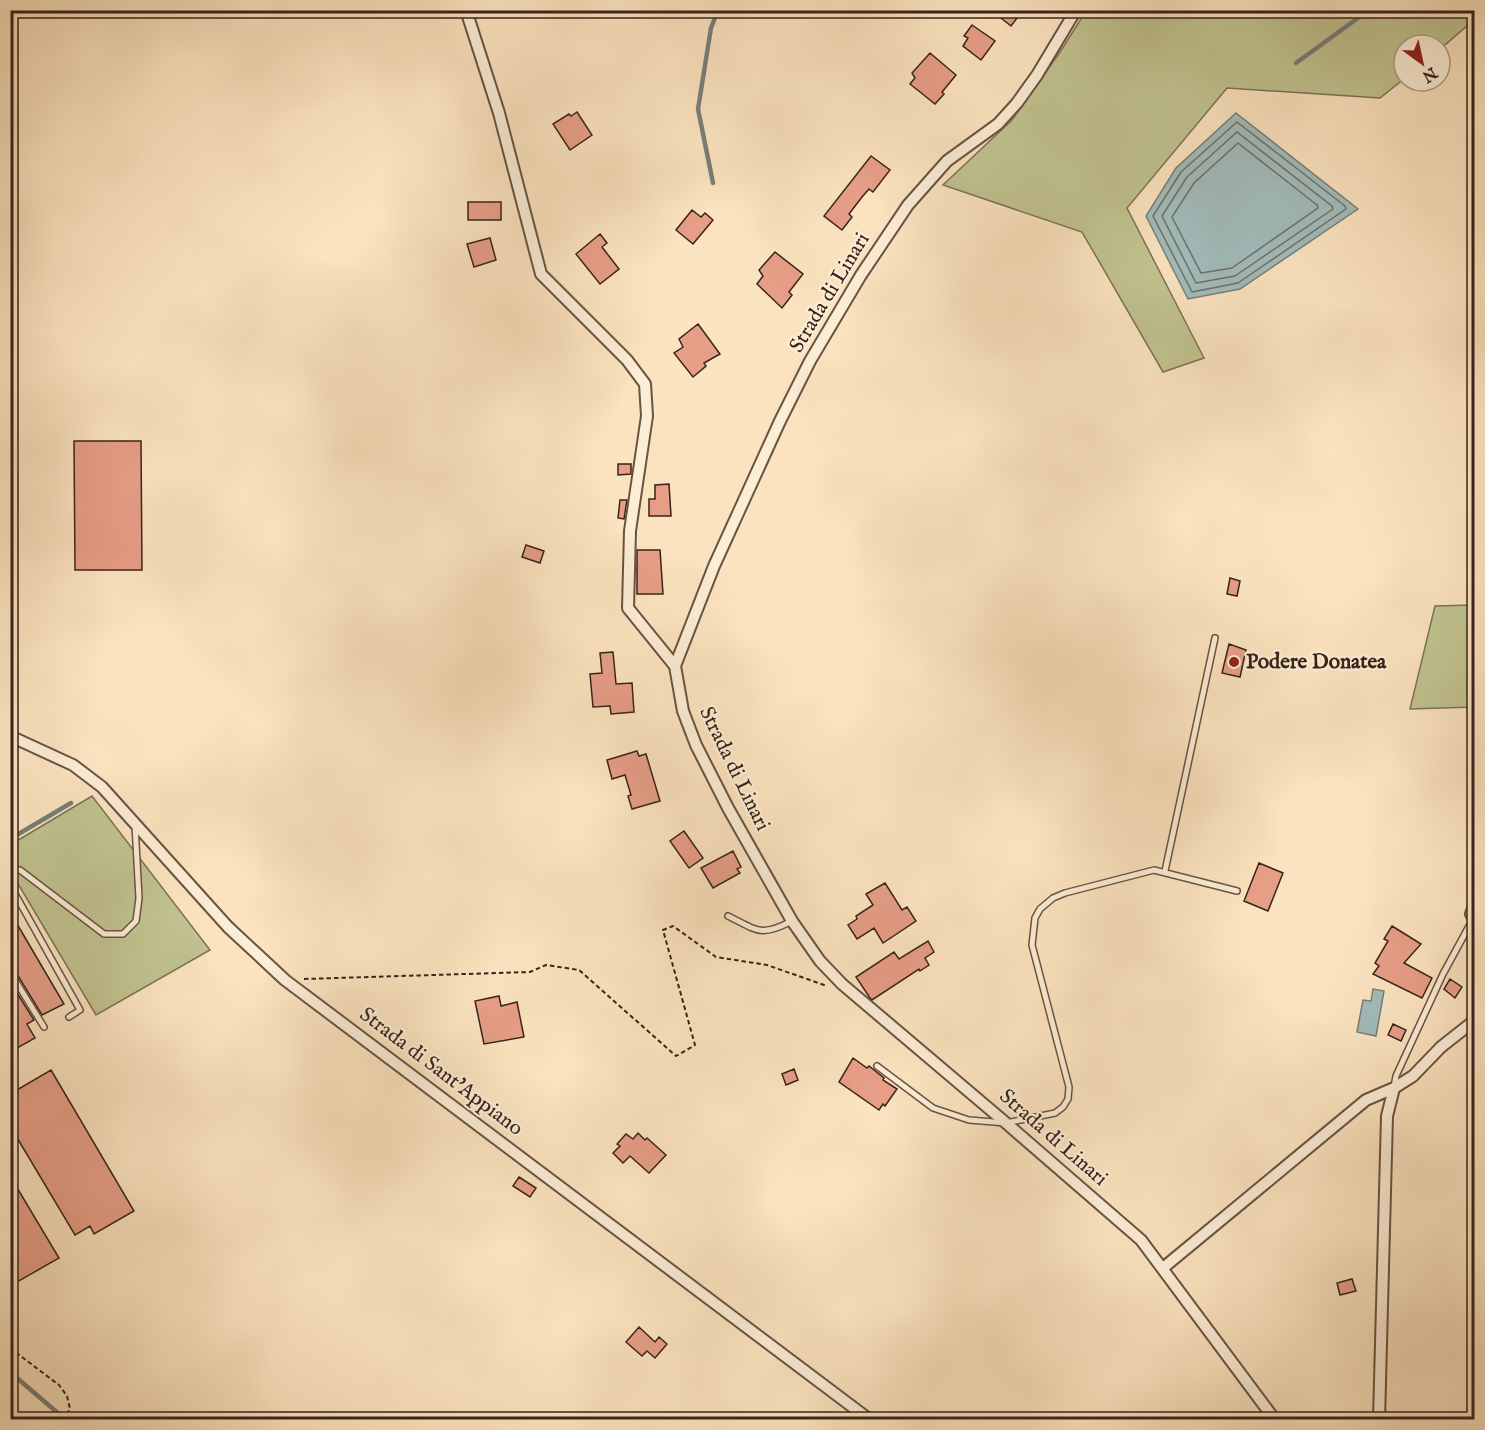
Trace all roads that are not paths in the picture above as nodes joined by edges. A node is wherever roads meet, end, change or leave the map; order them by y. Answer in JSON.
{"nodes":[{"id":1,"x":466,"y":10,"type":"edge"},
{"id":2,"x":1076,"y":10,"type":"edge"},
{"id":3,"x":1215,"y":638,"type":"dead end"},
{"id":4,"x":675,"y":666,"type":"junction"},
{"id":5,"x":10,"y":736,"type":"edge"},
{"id":6,"x":135,"y":823,"type":"junction"},
{"id":7,"x":10,"y":871,"type":"edge"},
{"id":8,"x":1165,"y":871,"type":"junction"},
{"id":9,"x":10,"y":885,"type":"edge"},
{"id":10,"x":1237,"y":891,"type":"dead end"},
{"id":11,"x":1474,"y":906,"type":"edge"},
{"id":12,"x":728,"y":916,"type":"dead end"},
{"id":13,"x":1474,"y":918,"type":"edge"},
{"id":14,"x":792,"y":921,"type":"junction"},
{"id":15,"x":10,"y":972,"type":"edge"},
{"id":16,"x":69,"y":1017,"type":"dead end"},
{"id":17,"x":1474,"y":1021,"type":"edge"},
{"id":18,"x":44,"y":1027,"type":"dead end"},
{"id":19,"x":877,"y":1066,"type":"dead end"},
{"id":20,"x":1394,"y":1088,"type":"junction"},
{"id":21,"x":1006,"y":1123,"type":"junction"},
{"id":22,"x":1163,"y":1268,"type":"junction"},
{"id":23,"x":870,"y":1419,"type":"edge"},
{"id":24,"x":1275,"y":1419,"type":"edge"},
{"id":25,"x":1379,"y":1419,"type":"edge"}],
"edges":[{"from":1,"to":4,"type":"street"},
{"from":2,"to":4,"type":"street","name":"Strada di Linari"},
{"from":3,"to":8,"type":"lane"},
{"from":4,"to":14,"type":"street","name":"Strada di Linari"},
{"from":5,"to":6,"type":"street","name":"Strada di Sant'Appiano"},
{"from":6,"to":7,"type":"lane"},
{"from":6,"to":23,"type":"street","name":"Strada di Sant'Appiano"},
{"from":8,"to":10,"type":"lane"},
{"from":8,"to":21,"type":"lane"},
{"from":9,"to":16,"type":"lane"},
{"from":11,"to":13,"type":"street"},
{"from":12,"to":14,"type":"lane"},
{"from":13,"to":20,"type":"lane"},
{"from":14,"to":21,"type":"street","name":"Strada di Linari"},
{"from":15,"to":18,"type":"lane"},
{"from":17,"to":20,"type":"street"},
{"from":19,"to":21,"type":"lane"},
{"from":20,"to":22,"type":"street"},
{"from":20,"to":25,"type":"street"},
{"from":21,"to":22,"type":"street","name":"Strada di Linari"},
{"from":22,"to":24,"type":"street","name":"Strada di Linari"}]}
